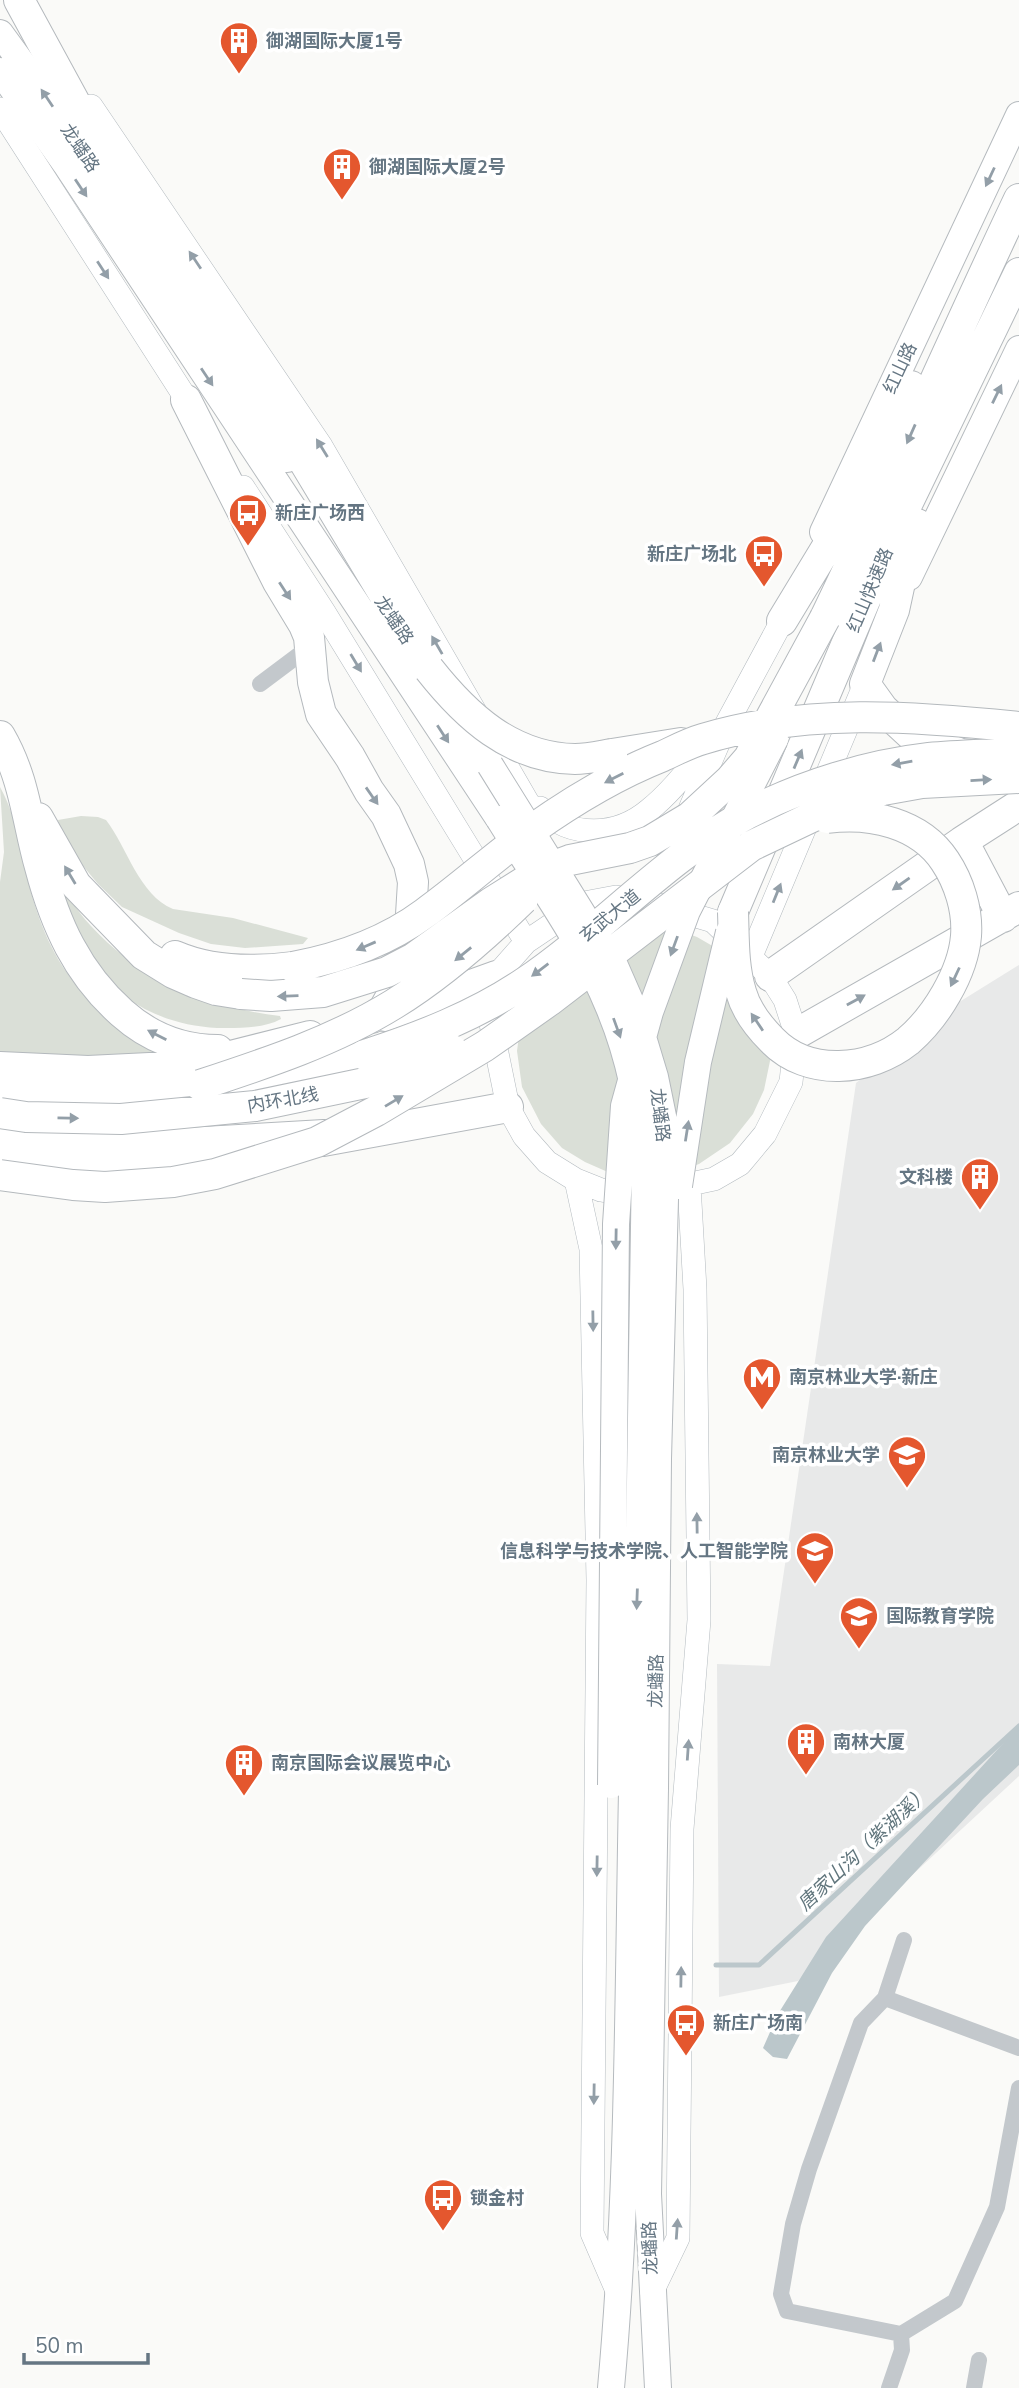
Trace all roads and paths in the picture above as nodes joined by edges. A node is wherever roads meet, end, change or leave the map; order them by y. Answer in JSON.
{"nodes":[{"id":1,"x":21,"y":0,"type":"edge"},
{"id":2,"x":0,"y":33,"type":"edge"},
{"id":3,"x":0,"y":71,"type":"edge"},
{"id":4,"x":0,"y":109,"type":"edge"},
{"id":5,"x":1019,"y":115,"type":"edge"},
{"id":6,"x":1019,"y":199,"type":"edge"},
{"id":7,"x":996,"y":244,"type":"junction"},
{"id":8,"x":1019,"y":274,"type":"edge"},
{"id":9,"x":1019,"y":349,"type":"edge"},
{"id":10,"x":186,"y":400,"type":"junction"},
{"id":11,"x":887,"y":517,"type":"junction"},
{"id":12,"x":894,"y":610,"type":"junction"},
{"id":13,"x":825,"y":618,"type":"junction"},
{"id":14,"x":782,"y":621,"type":"junction"},
{"id":15,"x":300,"y":654,"type":"dead end"},
{"id":16,"x":260,"y":684,"type":"dead end"},
{"id":17,"x":865,"y":684,"type":"junction"},
{"id":18,"x":727,"y":723,"type":"junction"},
{"id":19,"x":1019,"y":727,"type":"edge"},
{"id":20,"x":0,"y":736,"type":"edge"},
{"id":21,"x":699,"y":740,"type":"junction"},
{"id":22,"x":1019,"y":755,"type":"edge"},
{"id":23,"x":1019,"y":778,"type":"edge"},
{"id":24,"x":521,"y":789,"type":"junction"},
{"id":25,"x":24,"y":793,"type":"junction"},
{"id":26,"x":1019,"y":805,"type":"edge"},
{"id":27,"x":797,"y":822,"type":"junction"},
{"id":28,"x":962,"y":841,"type":"junction"},
{"id":29,"x":543,"y":870,"type":"junction"},
{"id":30,"x":649,"y":902,"type":"junction"},
{"id":31,"x":584,"y":903,"type":"junction"},
{"id":32,"x":733,"y":912,"type":"junction"},
{"id":33,"x":1011,"y":912,"type":"edge"},
{"id":34,"x":526,"y":942,"type":"junction"},
{"id":35,"x":760,"y":966,"type":"junction"},
{"id":36,"x":496,"y":976,"type":"junction"},
{"id":37,"x":236,"y":982,"type":"junction"},
{"id":38,"x":549,"y":1001,"type":"junction"},
{"id":39,"x":357,"y":1026,"type":"junction"},
{"id":40,"x":796,"y":1034,"type":"junction"},
{"id":41,"x":246,"y":1051,"type":"junction"},
{"id":42,"x":0,"y":1067,"type":"edge"},
{"id":43,"x":201,"y":1086,"type":"junction"},
{"id":44,"x":0,"y":1088,"type":"edge"},
{"id":45,"x":508,"y":1107,"type":"junction"},
{"id":46,"x":0,"y":1113,"type":"edge"},
{"id":47,"x":374,"y":1133,"type":"junction"},
{"id":48,"x":0,"y":1136,"type":"edge"},
{"id":49,"x":0,"y":1157,"type":"edge"},
{"id":50,"x":0,"y":1175,"type":"edge"},
{"id":51,"x":576,"y":1180,"type":"junction"},
{"id":52,"x":690,"y":1185,"type":"junction"},
{"id":53,"x":611,"y":1785,"type":"joint"},
{"id":54,"x":668,"y":1786,"type":"joint"},
{"id":55,"x":597,"y":1817,"type":"junction"},
{"id":56,"x":682,"y":1829,"type":"junction"},
{"id":57,"x":904,"y":1940,"type":"dead end"},
{"id":58,"x":885,"y":1998,"type":"junction"},
{"id":59,"x":1019,"y":2048,"type":"edge"},
{"id":60,"x":1019,"y":2088,"type":"edge"},
{"id":61,"x":652,"y":2292,"type":"junction"},
{"id":62,"x":619,"y":2296,"type":"junction"},
{"id":63,"x":901,"y":2333,"type":"junction"},
{"id":64,"x":979,"y":2360,"type":"dead end"},
{"id":65,"x":611,"y":2388,"type":"edge"},
{"id":66,"x":658,"y":2388,"type":"edge"},
{"id":67,"x":889,"y":2388,"type":"edge"},
{"id":68,"x":974,"y":2388,"type":"edge"}],
"edges":[{"from":1,"to":21,"type":"highway","bridge":true},
{"from":24,"to":1,"type":"main road","name":"龙蟠路","one_way":true},
{"from":61,"to":2,"type":"main road","name":"龙蟠路","one_way":true,"bridge":true},
{"from":3,"to":62,"type":"main road","name":"龙蟠路","one_way":true,"bridge":true},
{"from":4,"to":10,"type":"main road","one_way":true},
{"from":5,"to":14,"type":"main road","name":"红山路","one_way":true},
{"from":6,"to":7,"type":"highway","name":"红山快速路"},
{"from":7,"to":11,"type":"highway","name":"红山快速路","one_way":true},
{"from":7,"to":14,"type":"highway"},
{"from":8,"to":11,"type":"highway","name":"红山快速路"},
{"from":8,"to":12,"type":"highway"},
{"from":12,"to":9,"type":"main road","one_way":true},
{"from":10,"to":34,"type":"main road","one_way":true},
{"from":10,"to":39,"type":"highway","one_way":true},
{"from":11,"to":13,"type":"highway","name":"红山快速路"},
{"from":32,"to":11,"type":"highway","name":"红山快速路","one_way":true,"bridge":true},
{"from":17,"to":12,"type":"highway","one_way":true},
{"from":13,"to":29,"type":"highway","name":"红山快速路","bridge":true},
{"from":13,"to":53,"type":"main road","one_way":true,"bridge":true},
{"from":14,"to":18,"type":"main road"},
{"from":15,"to":16,"type":"street"},
{"from":17,"to":22,"type":"highway"},
{"from":35,"to":17,"type":"main road","one_way":true},
{"from":18,"to":24,"type":"main road"},
{"from":18,"to":30,"type":"main road"},
{"from":19,"to":21,"type":"highway","bridge":true},
{"from":20,"to":25,"type":"highway"},
{"from":21,"to":37,"type":"highway","one_way":true,"bridge":true},
{"from":22,"to":43,"type":"highway","name":"玄武大道","one_way":true,"bridge":true},
{"from":27,"to":23,"type":"highway","name":"玄武大道","one_way":true,"bridge":true},
{"from":24,"to":31,"type":"main road"},
{"from":37,"to":25,"type":"highway","one_way":true},
{"from":41,"to":25,"type":"highway","one_way":true},
{"from":26,"to":28,"type":"highway"},
{"from":27,"to":32,"type":"highway","one_way":true,"bridge":true},
{"from":27,"to":38,"type":"highway","name":"玄武大道","bridge":true},
{"from":28,"to":33,"type":"highway"},
{"from":28,"to":35,"type":"highway","one_way":true},
{"from":29,"to":37,"type":"highway","name":"红山快速路","one_way":true,"bridge":true},
{"from":29,"to":39,"type":"highway","one_way":true,"bridge":true},
{"from":30,"to":31,"type":"main road"},
{"from":30,"to":35,"type":"main road"},
{"from":31,"to":34,"type":"main road"},
{"from":54,"to":32,"type":"main road","one_way":true,"bridge":true},
{"from":40,"to":33,"type":"highway","one_way":true},
{"from":34,"to":36,"type":"main road"},
{"from":35,"to":40,"type":"main road"},
{"from":36,"to":39,"type":"highway"},
{"from":36,"to":45,"type":"main road"},
{"from":46,"to":38,"type":"highway","name":"内环北线","one_way":true,"bridge":true},
{"from":50,"to":38,"type":"highway","one_way":true,"bridge":true},
{"from":39,"to":41,"type":"highway"},
{"from":39,"to":43,"type":"highway","bridge":true},
{"from":40,"to":52,"type":"main road"},
{"from":41,"to":42,"type":"highway"},
{"from":43,"to":44,"type":"highway"},
{"from":45,"to":47,"type":"highway"},
{"from":45,"to":51,"type":"main road"},
{"from":47,"to":48,"type":"highway"},
{"from":47,"to":49,"type":"highway"},
{"from":51,"to":52,"type":"main road"},
{"from":51,"to":55,"type":"main road","one_way":true},
{"from":56,"to":52,"type":"main road","one_way":true},
{"from":53,"to":55,"type":"main road"},
{"from":54,"to":56,"type":"main road"},
{"from":55,"to":62,"type":"main road","one_way":true},
{"from":61,"to":56,"type":"main road","one_way":true},
{"from":57,"to":58,"type":"street"},
{"from":58,"to":59,"type":"street"},
{"from":58,"to":63,"type":"street"},
{"from":60,"to":63,"type":"street"},
{"from":61,"to":66,"type":"main road","name":"龙蟠路"},
{"from":62,"to":65,"type":"main road","name":"龙蟠路"},
{"from":63,"to":67,"type":"street"},
{"from":64,"to":68,"type":"street"}]}
